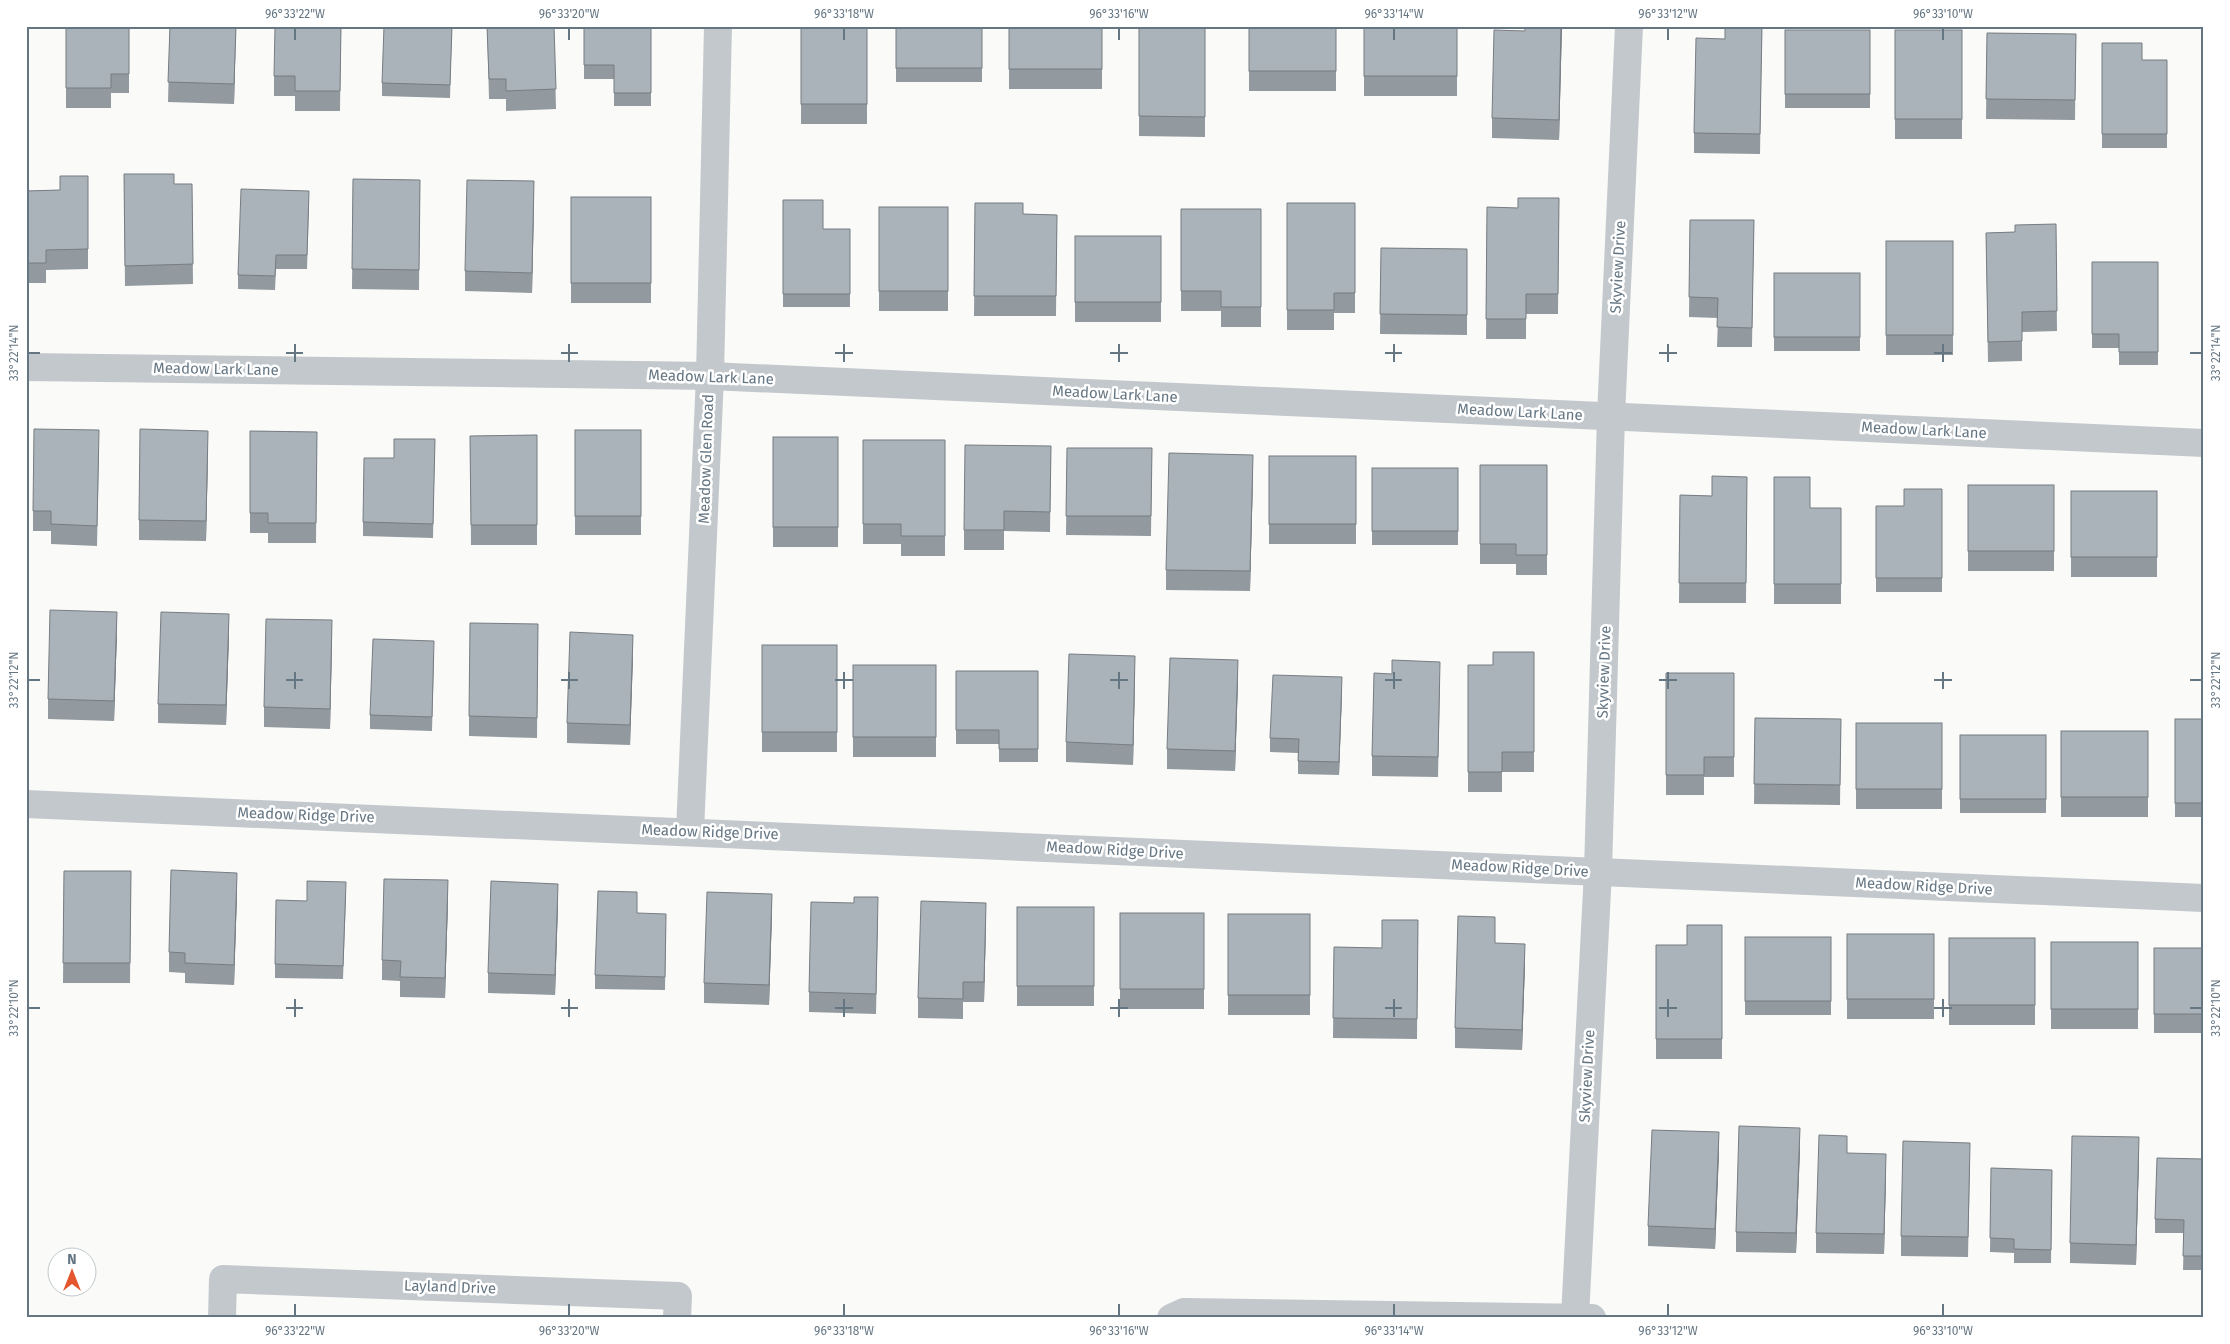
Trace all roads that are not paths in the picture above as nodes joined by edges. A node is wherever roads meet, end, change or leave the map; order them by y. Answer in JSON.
{"nodes":[{"id":1,"x":718,"y":26,"type":"edge"},
{"id":2,"x":1629,"y":26,"type":"edge"},
{"id":3,"x":26,"y":366,"type":"edge"},
{"id":4,"x":710,"y":376,"type":"junction"},
{"id":5,"x":1611,"y":416,"type":"junction"},
{"id":6,"x":2204,"y":443,"type":"edge"},
{"id":7,"x":26,"y":804,"type":"edge"},
{"id":8,"x":690,"y":831,"type":"junction"},
{"id":9,"x":1598,"y":871,"type":"junction"},
{"id":10,"x":2204,"y":898,"type":"edge"},
{"id":11,"x":678,"y":1307,"type":"edge"},
{"id":12,"x":1583,"y":1317,"type":"edge"},
{"id":13,"x":222,"y":1318,"type":"edge"},
{"id":14,"x":1171,"y":1318,"type":"edge"}],
"edges":[{"from":1,"to":4,"type":"street","name":"Meadow Glen Road"},
{"from":2,"to":5,"type":"street","name":"Skyview Drive"},
{"from":3,"to":4,"type":"street","name":"Meadow Lark Lane"},
{"from":4,"to":5,"type":"street","name":"Meadow Lark Lane"},
{"from":4,"to":8,"type":"street","name":"Meadow Glen Road"},
{"from":5,"to":6,"type":"street","name":"Meadow Lark Lane"},
{"from":5,"to":9,"type":"street","name":"Skyview Drive"},
{"from":7,"to":8,"type":"street","name":"Meadow Ridge Drive"},
{"from":8,"to":9,"type":"street","name":"Meadow Ridge Drive"},
{"from":9,"to":10,"type":"street","name":"Meadow Ridge Drive"},
{"from":9,"to":12,"type":"street","name":"Skyview Drive"},
{"from":11,"to":13,"type":"street","name":"Layland Drive"},
{"from":12,"to":14,"type":"street"}]}
